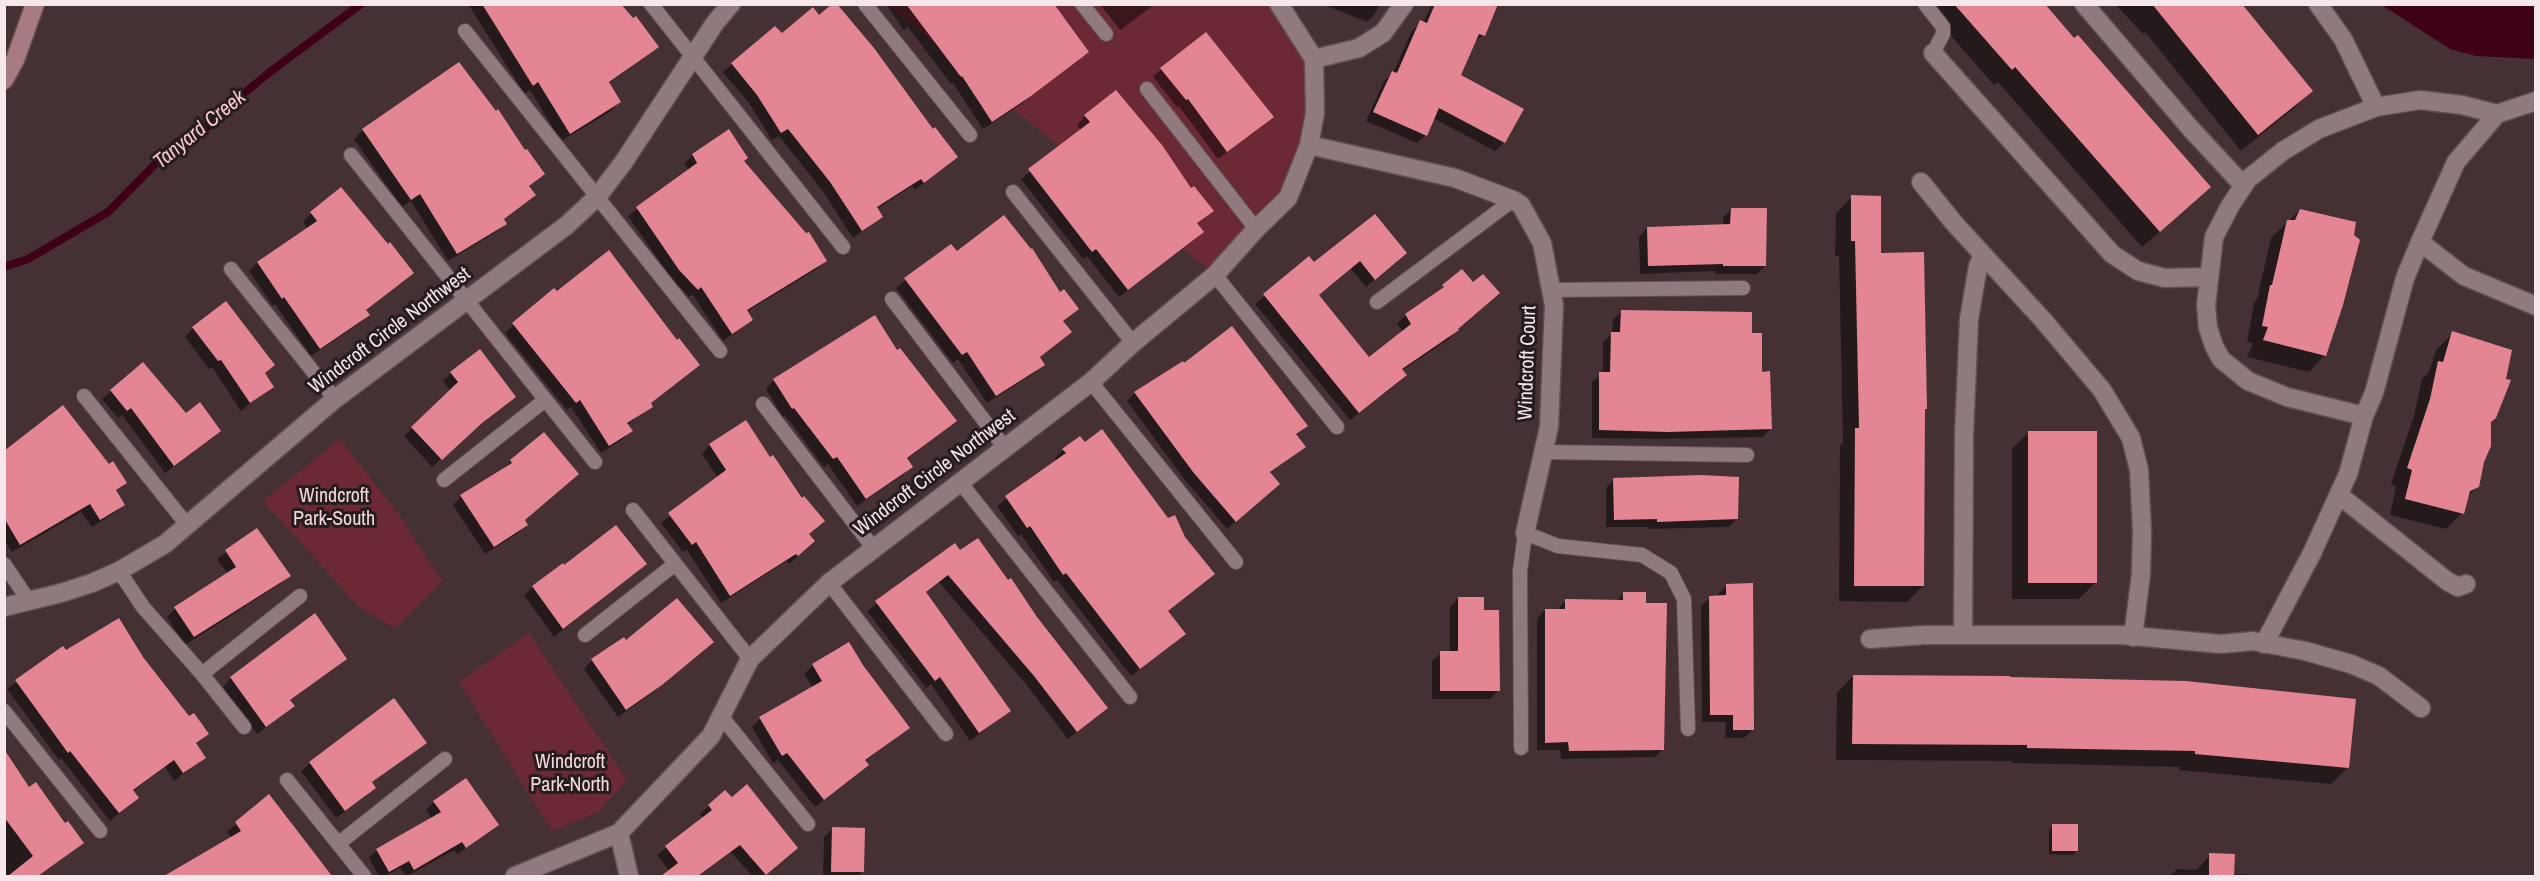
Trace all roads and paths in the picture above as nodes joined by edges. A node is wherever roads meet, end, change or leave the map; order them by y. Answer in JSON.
{"nodes":[{"id":1,"x":35,"y":4,"type":"edge"},
{"id":2,"x":651,"y":4,"type":"edge"},
{"id":3,"x":731,"y":4,"type":"edge"},
{"id":4,"x":865,"y":4,"type":"edge"},
{"id":5,"x":1082,"y":4,"type":"edge"},
{"id":6,"x":1279,"y":4,"type":"edge"},
{"id":7,"x":1404,"y":4,"type":"edge"},
{"id":8,"x":1925,"y":4,"type":"edge"},
{"id":9,"x":2084,"y":4,"type":"edge"},
{"id":10,"x":2318,"y":4,"type":"edge"},
{"id":11,"x":465,"y":31,"type":"dead end"},
{"id":12,"x":1106,"y":34,"type":"dead end"},
{"id":13,"x":1933,"y":53,"type":"joint"},
{"id":14,"x":692,"y":56,"type":"junction"},
{"id":15,"x":1314,"y":59,"type":"junction"},
{"id":16,"x":4,"y":80,"type":"edge"},
{"id":17,"x":1147,"y":89,"type":"dead end"},
{"id":18,"x":2535,"y":100,"type":"edge"},
{"id":19,"x":2376,"y":107,"type":"junction"},
{"id":20,"x":2497,"y":114,"type":"junction"},
{"id":21,"x":970,"y":135,"type":"dead end"},
{"id":22,"x":1309,"y":145,"type":"junction"},
{"id":23,"x":351,"y":155,"type":"dead end"},
{"id":24,"x":1921,"y":182,"type":"dead end"},
{"id":25,"x":2243,"y":185,"type":"junction"},
{"id":26,"x":1013,"y":192,"type":"dead end"},
{"id":27,"x":597,"y":196,"type":"junction"},
{"id":28,"x":1513,"y":200,"type":"junction"},
{"id":29,"x":1256,"y":229,"type":"junction"},
{"id":30,"x":2420,"y":242,"type":"junction"},
{"id":31,"x":843,"y":247,"type":"dead end"},
{"id":32,"x":1983,"y":255,"type":"junction"},
{"id":33,"x":231,"y":269,"type":"dead end"},
{"id":34,"x":1215,"y":275,"type":"junction"},
{"id":35,"x":2208,"y":277,"type":"junction"},
{"id":36,"x":1743,"y":288,"type":"dead end"},
{"id":37,"x":1551,"y":290,"type":"junction"},
{"id":38,"x":892,"y":299,"type":"dead end"},
{"id":39,"x":467,"y":301,"type":"junction"},
{"id":40,"x":1377,"y":302,"type":"dead end"},
{"id":41,"x":2535,"y":306,"type":"edge"},
{"id":42,"x":1133,"y":343,"type":"junction"},
{"id":43,"x":720,"y":351,"type":"dead end"},
{"id":44,"x":1091,"y":382,"type":"junction"},
{"id":45,"x":84,"y":396,"type":"dead end"},
{"id":46,"x":336,"y":399,"type":"junction"},
{"id":47,"x":545,"y":400,"type":"junction"},
{"id":48,"x":763,"y":404,"type":"dead end"},
{"id":49,"x":2364,"y":416,"type":"junction"},
{"id":50,"x":1337,"y":427,"type":"dead end"},
{"id":51,"x":1005,"y":448,"type":"junction"},
{"id":52,"x":1543,"y":452,"type":"junction"},
{"id":53,"x":1747,"y":455,"type":"dead end"},
{"id":54,"x":595,"y":462,"type":"dead end"},
{"id":55,"x":444,"y":480,"type":"dead end"},
{"id":56,"x":960,"y":483,"type":"junction"},
{"id":57,"x":2339,"y":495,"type":"junction"},
{"id":58,"x":633,"y":510,"type":"dead end"},
{"id":59,"x":189,"y":526,"type":"junction"},
{"id":60,"x":1525,"y":532,"type":"junction"},
{"id":61,"x":874,"y":549,"type":"junction"},
{"id":62,"x":1236,"y":562,"type":"dead end"},
{"id":63,"x":4,"y":564,"type":"edge"},
{"id":64,"x":675,"y":564,"type":"junction"},
{"id":65,"x":120,"y":571,"type":"junction"},
{"id":66,"x":829,"y":583,"type":"junction"},
{"id":67,"x":2466,"y":584,"type":"dead end"},
{"id":68,"x":300,"y":596,"type":"dead end"},
{"id":69,"x":29,"y":601,"type":"junction"},
{"id":70,"x":4,"y":607,"type":"edge"},
{"id":71,"x":585,"y":635,"type":"dead end"},
{"id":72,"x":1963,"y":635,"type":"junction"},
{"id":73,"x":2133,"y":637,"type":"junction"},
{"id":74,"x":1870,"y":639,"type":"dead end"},
{"id":75,"x":2264,"y":644,"type":"junction"},
{"id":76,"x":750,"y":659,"type":"junction"},
{"id":77,"x":202,"y":674,"type":"junction"},
{"id":78,"x":1130,"y":697,"type":"dead end"},
{"id":79,"x":2421,"y":708,"type":"dead end"},
{"id":80,"x":4,"y":711,"type":"edge"},
{"id":81,"x":721,"y":716,"type":"junction"},
{"id":82,"x":244,"y":727,"type":"dead end"},
{"id":83,"x":1688,"y":729,"type":"dead end"},
{"id":84,"x":946,"y":734,"type":"dead end"},
{"id":85,"x":1521,"y":748,"type":"dead end"},
{"id":86,"x":445,"y":759,"type":"dead end"},
{"id":87,"x":287,"y":780,"type":"dead end"},
{"id":88,"x":808,"y":824,"type":"dead end"},
{"id":89,"x":100,"y":831,"type":"dead end"},
{"id":90,"x":619,"y":833,"type":"junction"},
{"id":91,"x":338,"y":844,"type":"junction"},
{"id":92,"x":364,"y":876,"type":"edge"},
{"id":93,"x":515,"y":876,"type":"edge"},
{"id":94,"x":629,"y":876,"type":"edge"}],
"edges":[{"from":1,"to":16,"type":"street"},
{"from":2,"to":14,"type":"lane"},
{"from":3,"to":14,"type":"street","name":"Windcroft Circle Northwest"},
{"from":4,"to":21,"type":"lane"},
{"from":5,"to":12,"type":"lane"},
{"from":6,"to":15,"type":"street"},
{"from":7,"to":15,"type":"street"},
{"from":8,"to":13,"type":"lane"},
{"from":9,"to":25,"type":"street"},
{"from":10,"to":19,"type":"street"},
{"from":11,"to":27,"type":"lane"},
{"from":13,"to":35,"type":"street"},
{"from":14,"to":27,"type":"street","name":"Windcroft Circle Northwest"},
{"from":14,"to":31,"type":"lane"},
{"from":15,"to":22,"type":"street","name":"Windcroft Circle Northwest"},
{"from":17,"to":29,"type":"lane"},
{"from":18,"to":20,"type":"street"},
{"from":19,"to":20,"type":"street"},
{"from":19,"to":25,"type":"street"},
{"from":20,"to":30,"type":"street"},
{"from":22,"to":28,"type":"street"},
{"from":22,"to":29,"type":"street","name":"Windcroft Circle Northwest"},
{"from":23,"to":39,"type":"lane"},
{"from":24,"to":32,"type":"street"},
{"from":25,"to":35,"type":"street"},
{"from":26,"to":42,"type":"lane"},
{"from":27,"to":39,"type":"street","name":"Windcroft Circle Northwest"},
{"from":27,"to":43,"type":"lane"},
{"from":28,"to":37,"type":"street","name":"Windcroft Court"},
{"from":28,"to":40,"type":"lane"},
{"from":29,"to":34,"type":"street","name":"Windcroft Circle Northwest"},
{"from":30,"to":41,"type":"street"},
{"from":30,"to":49,"type":"street"},
{"from":32,"to":72,"type":"street"},
{"from":32,"to":73,"type":"street"},
{"from":33,"to":46,"type":"lane"},
{"from":34,"to":42,"type":"street","name":"Windcroft Circle Northwest"},
{"from":34,"to":50,"type":"lane"},
{"from":35,"to":49,"type":"street"},
{"from":36,"to":37,"type":"lane"},
{"from":37,"to":52,"type":"street","name":"Windcroft Court"},
{"from":38,"to":51,"type":"lane"},
{"from":39,"to":46,"type":"street","name":"Windcroft Circle Northwest"},
{"from":39,"to":47,"type":"lane"},
{"from":42,"to":44,"type":"street","name":"Windcroft Circle Northwest"},
{"from":44,"to":51,"type":"street","name":"Windcroft Circle Northwest"},
{"from":44,"to":62,"type":"lane"},
{"from":45,"to":59,"type":"lane"},
{"from":46,"to":59,"type":"street","name":"Windcroft Circle Northwest"},
{"from":47,"to":54,"type":"lane"},
{"from":47,"to":55,"type":"lane"},
{"from":48,"to":61,"type":"lane"},
{"from":49,"to":57,"type":"street"},
{"from":51,"to":56,"type":"street","name":"Windcroft Circle Northwest"},
{"from":52,"to":53,"type":"lane"},
{"from":52,"to":60,"type":"street","name":"Windcroft Court"},
{"from":56,"to":61,"type":"street","name":"Windcroft Circle Northwest"},
{"from":56,"to":78,"type":"lane"},
{"from":57,"to":67,"type":"street"},
{"from":57,"to":75,"type":"street"},
{"from":58,"to":64,"type":"lane"},
{"from":59,"to":65,"type":"street","name":"Windcroft Circle Northwest"},
{"from":60,"to":83,"type":"lane"},
{"from":60,"to":85,"type":"lane"},
{"from":61,"to":66,"type":"street","name":"Windcroft Circle Northwest"},
{"from":63,"to":69,"type":"lane"},
{"from":64,"to":71,"type":"lane"},
{"from":64,"to":76,"type":"lane"},
{"from":65,"to":69,"type":"street","name":"Windcroft Circle Northwest"},
{"from":65,"to":77,"type":"lane"},
{"from":66,"to":76,"type":"street","name":"Windcroft Circle Northwest"},
{"from":66,"to":84,"type":"lane"},
{"from":68,"to":77,"type":"lane"},
{"from":69,"to":70,"type":"street","name":"Windcroft Circle Northwest"},
{"from":72,"to":73,"type":"street"},
{"from":72,"to":74,"type":"street"},
{"from":73,"to":75,"type":"street"},
{"from":75,"to":79,"type":"street"},
{"from":76,"to":81,"type":"street","name":"Windcroft Circle Northwest"},
{"from":77,"to":82,"type":"lane"},
{"from":80,"to":89,"type":"lane"},
{"from":81,"to":88,"type":"lane"},
{"from":81,"to":90,"type":"street","name":"Windcroft Circle Northwest"},
{"from":86,"to":91,"type":"lane"},
{"from":87,"to":91,"type":"lane"},
{"from":90,"to":93,"type":"street","name":"Windcroft Circle Northwest"},
{"from":90,"to":94,"type":"street"},
{"from":91,"to":92,"type":"lane"}]}
